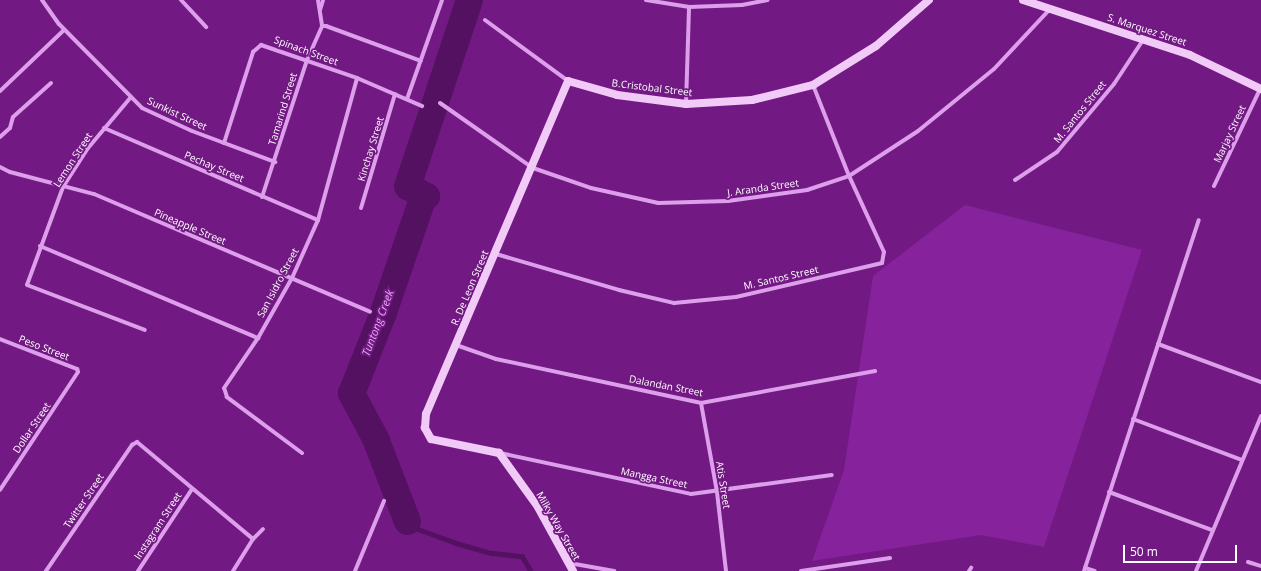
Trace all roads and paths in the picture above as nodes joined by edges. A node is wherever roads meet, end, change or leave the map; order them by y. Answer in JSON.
{"nodes":[{"id":1,"x":42,"y":0,"type":"edge"},
{"id":2,"x":181,"y":0,"type":"edge"},
{"id":3,"x":318,"y":0,"type":"edge"},
{"id":4,"x":323,"y":0,"type":"edge"},
{"id":5,"x":442,"y":0,"type":"edge"},
{"id":6,"x":646,"y":0,"type":"edge"},
{"id":7,"x":768,"y":0,"type":"edge"},
{"id":8,"x":929,"y":0,"type":"edge"},
{"id":9,"x":1024,"y":0,"type":"edge"},
{"id":10,"x":689,"y":7,"type":"junction"},
{"id":11,"x":1051,"y":9,"type":"junction"},
{"id":12,"x":320,"y":10,"type":"junction"},
{"id":13,"x":485,"y":20,"type":"dead end"},
{"id":14,"x":322,"y":26,"type":"junction"},
{"id":15,"x":206,"y":27,"type":"dead end"},
{"id":16,"x":64,"y":30,"type":"junction"},
{"id":17,"x":1143,"y":40,"type":"junction"},
{"id":18,"x":307,"y":60,"type":"junction"},
{"id":19,"x":421,"y":61,"type":"junction"},
{"id":20,"x":357,"y":78,"type":"junction"},
{"id":21,"x":568,"y":81,"type":"junction"},
{"id":22,"x":51,"y":83,"type":"dead end"},
{"id":23,"x":813,"y":85,"type":"junction"},
{"id":24,"x":1261,"y":89,"type":"edge"},
{"id":25,"x":0,"y":91,"type":"edge"},
{"id":26,"x":395,"y":94,"type":"junction"},
{"id":27,"x":131,"y":97,"type":"junction"},
{"id":28,"x":407,"y":99,"type":"junction"},
{"id":29,"x":440,"y":103,"type":"dead end"},
{"id":30,"x":686,"y":104,"type":"junction"},
{"id":31,"x":422,"y":106,"type":"dead end"},
{"id":32,"x":104,"y":128,"type":"junction"},
{"id":33,"x":0,"y":137,"type":"edge"},
{"id":34,"x":224,"y":143,"type":"junction"},
{"id":35,"x":275,"y":162,"type":"junction"},
{"id":36,"x":0,"y":167,"type":"edge"},
{"id":37,"x":532,"y":168,"type":"junction"},
{"id":38,"x":849,"y":176,"type":"junction"},
{"id":39,"x":1015,"y":180,"type":"dead end"},
{"id":40,"x":1214,"y":186,"type":"dead end"},
{"id":41,"x":63,"y":187,"type":"junction"},
{"id":42,"x":262,"y":197,"type":"junction"},
{"id":43,"x":361,"y":208,"type":"dead end"},
{"id":44,"x":318,"y":220,"type":"junction"},
{"id":45,"x":1199,"y":220,"type":"dead end"},
{"id":46,"x":40,"y":246,"type":"junction"},
{"id":47,"x":496,"y":254,"type":"junction"},
{"id":48,"x":292,"y":278,"type":"junction"},
{"id":49,"x":370,"y":312,"type":"dead end"},
{"id":50,"x":145,"y":330,"type":"dead end"},
{"id":51,"x":258,"y":338,"type":"junction"},
{"id":52,"x":0,"y":339,"type":"edge"},
{"id":53,"x":1158,"y":344,"type":"junction"},
{"id":54,"x":456,"y":345,"type":"junction"},
{"id":55,"x":875,"y":371,"type":"dead end"},
{"id":56,"x":78,"y":374,"type":"joint"},
{"id":57,"x":1261,"y":382,"type":"edge"},
{"id":58,"x":701,"y":403,"type":"junction"},
{"id":59,"x":1261,"y":416,"type":"edge"},
{"id":60,"x":1133,"y":419,"type":"junction"},
{"id":61,"x":302,"y":453,"type":"dead end"},
{"id":62,"x":499,"y":453,"type":"junction"},
{"id":63,"x":1242,"y":460,"type":"junction"},
{"id":64,"x":832,"y":475,"type":"dead end"},
{"id":65,"x":192,"y":489,"type":"junction"},
{"id":66,"x":0,"y":490,"type":"edge"},
{"id":67,"x":717,"y":492,"type":"junction"},
{"id":68,"x":1109,"y":492,"type":"junction"},
{"id":69,"x":384,"y":501,"type":"dead end"},
{"id":70,"x":263,"y":529,"type":"dead end"},
{"id":71,"x":1212,"y":530,"type":"junction"},
{"id":72,"x":253,"y":539,"type":"junction"},
{"id":73,"x":890,"y":558,"type":"dead end"},
{"id":74,"x":568,"y":562,"type":"junction"},
{"id":75,"x":1248,"y":562,"type":"dead end"},
{"id":76,"x":1261,"y":566,"type":"edge"},
{"id":77,"x":1084,"y":569,"type":"edge"},
{"id":78,"x":46,"y":571,"type":"edge"},
{"id":79,"x":138,"y":571,"type":"edge"},
{"id":80,"x":233,"y":571,"type":"edge"},
{"id":81,"x":357,"y":571,"type":"edge"},
{"id":82,"x":572,"y":571,"type":"edge"},
{"id":83,"x":614,"y":571,"type":"edge"},
{"id":84,"x":726,"y":571,"type":"edge"},
{"id":85,"x":801,"y":571,"type":"edge"},
{"id":86,"x":1095,"y":571,"type":"edge"},
{"id":87,"x":1196,"y":571,"type":"edge"}],
"edges":[{"from":1,"to":16,"type":"street","name":"Sunkist Street"},
{"from":2,"to":15,"type":"street"},
{"from":3,"to":12,"type":"street"},
{"from":4,"to":12,"type":"street"},
{"from":5,"to":19,"type":"street"},
{"from":6,"to":10,"type":"street"},
{"from":7,"to":10,"type":"street"},
{"from":8,"to":23,"type":"street","name":"B.Cristobal Street"},
{"from":9,"to":11,"type":"street","name":"S. Marquez Street"},
{"from":10,"to":30,"type":"street"},
{"from":11,"to":17,"type":"street","name":"S. Marquez Street"},
{"from":11,"to":38,"type":"street","name":"J. Aranda Street"},
{"from":12,"to":14,"type":"street"},
{"from":13,"to":21,"type":"street","name":"B.Cristobal Street"},
{"from":14,"to":18,"type":"street","name":"Tamarind Street"},
{"from":14,"to":19,"type":"street"},
{"from":16,"to":25,"type":"street"},
{"from":16,"to":27,"type":"street","name":"Sunkist Street"},
{"from":17,"to":24,"type":"street","name":"S. Marquez Street"},
{"from":17,"to":39,"type":"street","name":"M. Santos Street"},
{"from":18,"to":20,"type":"street","name":"Spinach Street"},
{"from":18,"to":34,"type":"street","name":"Spinach Street"},
{"from":18,"to":35,"type":"street","name":"Tamarind Street"},
{"from":19,"to":28,"type":"street"},
{"from":20,"to":26,"type":"street","name":"Spinach Street"},
{"from":20,"to":44,"type":"street","name":"San Isidro Street"},
{"from":21,"to":30,"type":"street","name":"B.Cristobal Street"},
{"from":21,"to":37,"type":"street","name":"R. De Leon Street"},
{"from":22,"to":33,"type":"street"},
{"from":23,"to":30,"type":"street","name":"B.Cristobal Street"},
{"from":23,"to":38,"type":"street","name":"M. Santos Street"},
{"from":24,"to":40,"type":"street","name":"Marjay Street"},
{"from":26,"to":28,"type":"street","name":"Spinach Street"},
{"from":26,"to":43,"type":"street","name":"Kinchay Street"},
{"from":27,"to":32,"type":"street","name":"Lemon Street"},
{"from":27,"to":34,"type":"street","name":"Sunkist Street"},
{"from":28,"to":31,"type":"street","name":"Spinach Street"},
{"from":29,"to":37,"type":"street","name":"J. Aranda Street"},
{"from":32,"to":41,"type":"street","name":"Lemon Street"},
{"from":32,"to":42,"type":"street","name":"Pechay Street"},
{"from":34,"to":35,"type":"street","name":"Sunkist Street"},
{"from":35,"to":42,"type":"street","name":"Tamarind Street"},
{"from":36,"to":41,"type":"street","name":"Pineapple Street"},
{"from":37,"to":38,"type":"street","name":"J. Aranda Street"},
{"from":37,"to":47,"type":"street","name":"R. De Leon Street"},
{"from":38,"to":47,"type":"street","name":"M. Santos Street"},
{"from":41,"to":46,"type":"street","name":"Lemon Street"},
{"from":41,"to":48,"type":"street","name":"Pineapple Street"},
{"from":42,"to":44,"type":"street","name":"Pechay Street"},
{"from":44,"to":48,"type":"street","name":"San Isidro Street"},
{"from":45,"to":53,"type":"street"},
{"from":46,"to":50,"type":"street","name":"Lemon Street"},
{"from":46,"to":51,"type":"street"},
{"from":47,"to":54,"type":"street","name":"R. De Leon Street"},
{"from":48,"to":49,"type":"street","name":"Pineapple Street"},
{"from":48,"to":51,"type":"street","name":"San Isidro Street"},
{"from":51,"to":61,"type":"street","name":"San Isidro Street"},
{"from":52,"to":56,"type":"street","name":"Peso Street"},
{"from":53,"to":57,"type":"street"},
{"from":53,"to":60,"type":"street"},
{"from":54,"to":58,"type":"street","name":"Dalandan Street"},
{"from":54,"to":62,"type":"street","name":"R. De Leon Street"},
{"from":55,"to":58,"type":"street","name":"Dalandan Street"},
{"from":56,"to":66,"type":"street","name":"Dollar Street"},
{"from":58,"to":67,"type":"street","name":"Atis Street"},
{"from":59,"to":63,"type":"street"},
{"from":60,"to":63,"type":"street"},
{"from":60,"to":68,"type":"street"},
{"from":62,"to":67,"type":"street","name":"Mangga Street"},
{"from":62,"to":74,"type":"street","name":"Milky Way Street"},
{"from":63,"to":71,"type":"street"},
{"from":64,"to":67,"type":"street","name":"Mangga Street"},
{"from":65,"to":72,"type":"street"},
{"from":65,"to":78,"type":"street","name":"Twitter Street"},
{"from":65,"to":79,"type":"street","name":"Instagram Street"},
{"from":67,"to":84,"type":"street","name":"Atis Street"},
{"from":68,"to":71,"type":"street"},
{"from":68,"to":77,"type":"street"},
{"from":69,"to":81,"type":"street"},
{"from":70,"to":72,"type":"street"},
{"from":71,"to":87,"type":"street"},
{"from":72,"to":80,"type":"street"},
{"from":73,"to":85,"type":"street"},
{"from":74,"to":82,"type":"street","name":"Milky Way Street"},
{"from":74,"to":83,"type":"street"},
{"from":75,"to":76,"type":"street"},
{"from":77,"to":86,"type":"street"}]}
